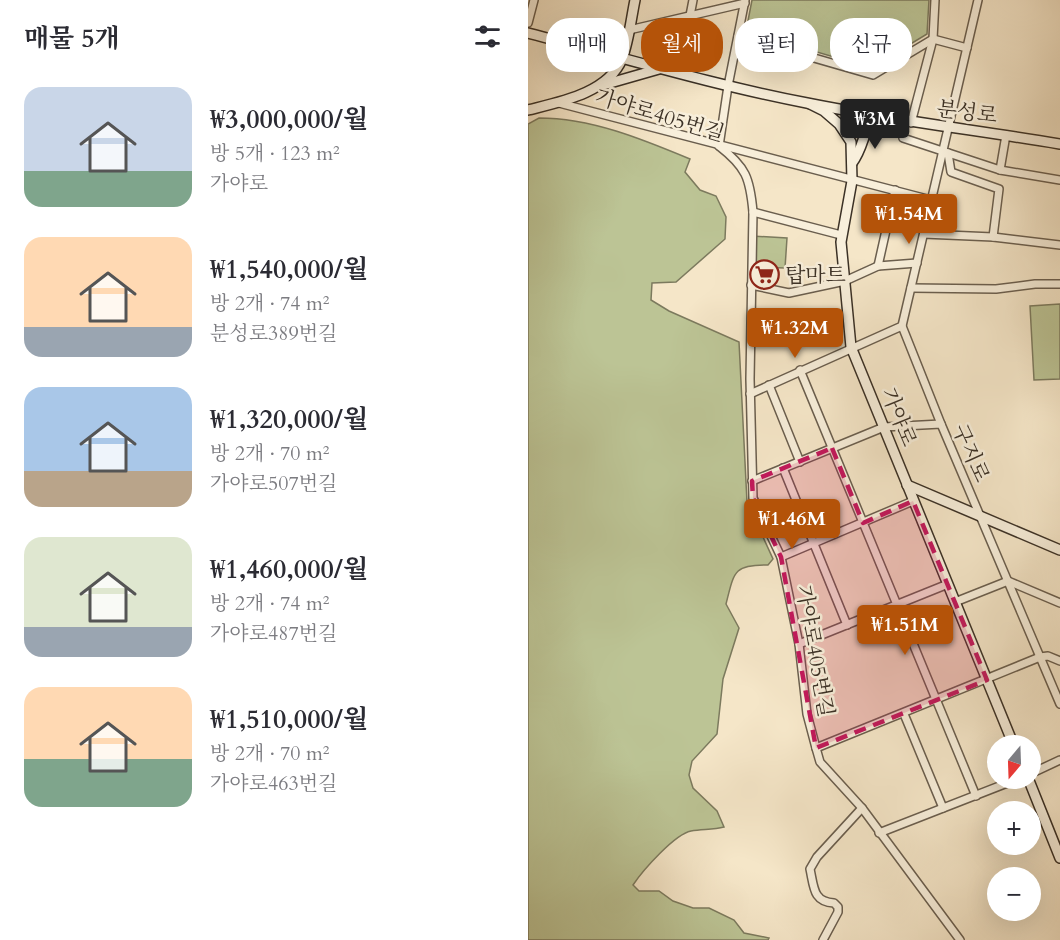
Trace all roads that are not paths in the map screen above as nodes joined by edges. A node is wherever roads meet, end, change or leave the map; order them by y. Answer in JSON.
{"nodes":[{"id":1,"x":534,"y":0,"type":"edge"},
{"id":2,"x":634,"y":0,"type":"edge"},
{"id":3,"x":693,"y":0,"type":"edge"},
{"id":4,"x":936,"y":0,"type":"edge"},
{"id":5,"x":978,"y":0,"type":"edge"},
{"id":6,"x":745,"y":2,"type":"edge"},
{"id":7,"x":690,"y":16,"type":"junction"},
{"id":8,"x":742,"y":18,"type":"edge"},
{"id":9,"x":528,"y":23,"type":"edge"},
{"id":10,"x":629,"y":25,"type":"edge"},
{"id":11,"x":629,"y":30,"type":"edge"},
{"id":12,"x":528,"y":33,"type":"edge"},
{"id":13,"x":546,"y":38,"type":"edge"},
{"id":14,"x":933,"y":39,"type":"junction"},
{"id":15,"x":967,"y":48,"type":"junction"},
{"id":16,"x":735,"y":51,"type":"edge"},
{"id":17,"x":818,"y":59,"type":"edge"},
{"id":18,"x":615,"y":72,"type":"edge"},
{"id":19,"x":647,"y":72,"type":"edge"},
{"id":20,"x":675,"y":72,"type":"edge"},
{"id":21,"x":679,"y":73,"type":"junction"},
{"id":22,"x":728,"y":86,"type":"junction"},
{"id":23,"x":596,"y":88,"type":"junction"},
{"id":24,"x":557,"y":102,"type":"junction"},
{"id":25,"x":810,"y":104,"type":"junction"},
{"id":26,"x":528,"y":110,"type":"edge"},
{"id":27,"x":876,"y":118,"type":"junction"},
{"id":28,"x":911,"y":123,"type":"junction"},
{"id":29,"x":948,"y":128,"type":"junction"},
{"id":30,"x":844,"y":130,"type":"junction"},
{"id":31,"x":1006,"y":135,"type":"junction"},
{"id":32,"x":903,"y":138,"type":"dead end"},
{"id":33,"x":1060,"y":144,"type":"edge"},
{"id":34,"x":719,"y":146,"type":"junction"},
{"id":35,"x":945,"y":152,"type":"junction"},
{"id":36,"x":852,"y":163,"type":"junction"},
{"id":37,"x":1000,"y":170,"type":"junction"},
{"id":38,"x":1060,"y":180,"type":"edge"},
{"id":39,"x":852,"y":181,"type":"junction"},
{"id":40,"x":895,"y":190,"type":"junction"},
{"id":41,"x":931,"y":200,"type":"junction"},
{"id":42,"x":753,"y":212,"type":"junction"},
{"id":43,"x":924,"y":234,"type":"junction"},
{"id":44,"x":841,"y":235,"type":"junction"},
{"id":45,"x":993,"y":237,"type":"junction"},
{"id":46,"x":1060,"y":245,"type":"edge"},
{"id":47,"x":917,"y":263,"type":"junction"},
{"id":48,"x":878,"y":266,"type":"junction"},
{"id":49,"x":845,"y":281,"type":"junction"},
{"id":50,"x":1060,"y":284,"type":"edge"},
{"id":51,"x":751,"y":285,"type":"junction"},
{"id":52,"x":910,"y":288,"type":"junction"},
{"id":53,"x":902,"y":326,"type":"junction"},
{"id":54,"x":851,"y":347,"type":"junction"},
{"id":55,"x":800,"y":370,"type":"junction"},
{"id":56,"x":769,"y":385,"type":"junction"},
{"id":57,"x":750,"y":394,"type":"junction"},
{"id":58,"x":942,"y":424,"type":"junction"},
{"id":59,"x":884,"y":427,"type":"junction"},
{"id":60,"x":832,"y":448,"type":"junction"},
{"id":61,"x":800,"y":462,"type":"junction"},
{"id":62,"x":783,"y":468,"type":"junction"},
{"id":63,"x":752,"y":481,"type":"junction"},
{"id":64,"x":908,"y":485,"type":"junction"},
{"id":65,"x":914,"y":501,"type":"junction"},
{"id":66,"x":978,"y":515,"type":"junction"},
{"id":67,"x":863,"y":523,"type":"junction"},
{"id":68,"x":813,"y":544,"type":"junction"},
{"id":69,"x":1060,"y":550,"type":"edge"},
{"id":70,"x":781,"y":557,"type":"junction"},
{"id":71,"x":1008,"y":581,"type":"junction"},
{"id":72,"x":948,"y":584,"type":"junction"},
{"id":73,"x":956,"y":602,"type":"junction"},
{"id":74,"x":1060,"y":603,"type":"edge"},
{"id":75,"x":897,"y":604,"type":"junction"},
{"id":76,"x":847,"y":625,"type":"junction"},
{"id":77,"x":799,"y":644,"type":"junction"},
{"id":78,"x":1040,"y":657,"type":"junction"},
{"id":79,"x":1060,"y":661,"type":"edge"},
{"id":80,"x":987,"y":680,"type":"junction"},
{"id":81,"x":936,"y":699,"type":"junction"},
{"id":82,"x":1060,"y":704,"type":"edge"},
{"id":83,"x":904,"y":714,"type":"junction"},
{"id":84,"x":1010,"y":735,"type":"edge"},
{"id":85,"x":816,"y":748,"type":"junction"},
{"id":86,"x":1060,"y":760,"type":"edge"},
{"id":87,"x":1041,"y":769,"type":"edge"},
{"id":88,"x":993,"y":789,"type":"edge"},
{"id":89,"x":1032,"y":789,"type":"edge"},
{"id":90,"x":976,"y":796,"type":"junction"},
{"id":91,"x":862,"y":808,"type":"junction"},
{"id":92,"x":943,"y":808,"type":"junction"},
{"id":93,"x":879,"y":833,"type":"junction"},
{"id":94,"x":1060,"y":858,"type":"edge"},
{"id":95,"x":824,"y":940,"type":"edge"},
{"id":96,"x":960,"y":940,"type":"edge"}],
"edges":[{"from":1,"to":9,"type":"street"},
{"from":2,"to":10,"type":"main road"},
{"from":3,"to":7,"type":"street"},
{"from":4,"to":14,"type":"street"},
{"from":5,"to":15,"type":"street"},
{"from":6,"to":7,"type":"street"},
{"from":6,"to":8,"type":"street"},
{"from":7,"to":11,"type":"street"},
{"from":7,"to":21,"type":"street"},
{"from":12,"to":13,"type":"main road","name":"분성로"},
{"from":14,"to":15,"type":"street"},
{"from":14,"to":17,"type":"street"},
{"from":14,"to":28,"type":"street"},
{"from":15,"to":29,"type":"street"},
{"from":16,"to":22,"type":"street"},
{"from":18,"to":23,"type":"main road"},
{"from":19,"to":23,"type":"main road"},
{"from":20,"to":21,"type":"main road","name":"분성로"},
{"from":21,"to":22,"type":"main road","name":"분성로"},
{"from":22,"to":25,"type":"main road","name":"분성로"},
{"from":22,"to":34,"type":"street"},
{"from":23,"to":24,"type":"main road"},
{"from":24,"to":26,"type":"main road"},
{"from":24,"to":34,"type":"street","name":"가야로405번길"},
{"from":25,"to":27,"type":"main road","name":"분성로"},
{"from":25,"to":30,"type":"main road"},
{"from":27,"to":28,"type":"main road","name":"분성로"},
{"from":27,"to":30,"type":"main road"},
{"from":27,"to":36,"type":"main road"},
{"from":28,"to":29,"type":"main road","name":"분성로"},
{"from":29,"to":31,"type":"main road","name":"분성로"},
{"from":29,"to":35,"type":"street"},
{"from":30,"to":36,"type":"main road","name":"가야로"},
{"from":31,"to":33,"type":"main road","name":"분성로"},
{"from":31,"to":37,"type":"street"},
{"from":32,"to":35,"type":"street"},
{"from":34,"to":39,"type":"street"},
{"from":34,"to":42,"type":"street","name":"가야로405번길"},
{"from":35,"to":37,"type":"street"},
{"from":35,"to":41,"type":"street"},
{"from":35,"to":45,"type":"street"},
{"from":36,"to":39,"type":"main road","name":"가야로"},
{"from":37,"to":38,"type":"street"},
{"from":39,"to":40,"type":"street"},
{"from":39,"to":44,"type":"main road","name":"가야로"},
{"from":40,"to":41,"type":"street"},
{"from":40,"to":48,"type":"street"},
{"from":41,"to":43,"type":"street"},
{"from":42,"to":44,"type":"street"},
{"from":42,"to":51,"type":"street","name":"가야로405번길"},
{"from":43,"to":45,"type":"street"},
{"from":43,"to":47,"type":"street"},
{"from":44,"to":49,"type":"main road","name":"가야로"},
{"from":45,"to":46,"type":"street"},
{"from":47,"to":48,"type":"street"},
{"from":47,"to":52,"type":"street"},
{"from":48,"to":49,"type":"street"},
{"from":49,"to":51,"type":"street"},
{"from":49,"to":54,"type":"main road","name":"가야로"},
{"from":50,"to":52,"type":"street"},
{"from":51,"to":57,"type":"street","name":"가야로405번길"},
{"from":52,"to":53,"type":"street"},
{"from":53,"to":54,"type":"street"},
{"from":53,"to":58,"type":"street"},
{"from":54,"to":55,"type":"street"},
{"from":54,"to":59,"type":"main road","name":"가야로"},
{"from":55,"to":56,"type":"street"},
{"from":55,"to":60,"type":"street"},
{"from":56,"to":57,"type":"street"},
{"from":56,"to":61,"type":"street"},
{"from":57,"to":63,"type":"street","name":"가야로405번길"},
{"from":58,"to":59,"type":"street","name":"구지로"},
{"from":58,"to":66,"type":"street","name":"구지로"},
{"from":59,"to":60,"type":"street","name":"구지로"},
{"from":59,"to":64,"type":"main road","name":"가야로"},
{"from":60,"to":61,"type":"street","name":"구지로"},
{"from":60,"to":67,"type":"street"},
{"from":61,"to":62,"type":"street","name":"구지로"},
{"from":62,"to":63,"type":"street","name":"구지로"},
{"from":62,"to":68,"type":"street"},
{"from":63,"to":70,"type":"street","name":"가야로405번길"},
{"from":64,"to":65,"type":"main road","name":"가야로"},
{"from":64,"to":66,"type":"main road","name":"구지로"},
{"from":65,"to":67,"type":"street"},
{"from":65,"to":72,"type":"main road","name":"가야로"},
{"from":66,"to":69,"type":"main road","name":"구지로"},
{"from":66,"to":71,"type":"street"},
{"from":67,"to":68,"type":"street"},
{"from":67,"to":75,"type":"street"},
{"from":68,"to":70,"type":"street"},
{"from":68,"to":76,"type":"street"},
{"from":70,"to":77,"type":"street","name":"가야로405번길"},
{"from":71,"to":73,"type":"street"},
{"from":71,"to":74,"type":"street"},
{"from":71,"to":78,"type":"street"},
{"from":72,"to":73,"type":"main road","name":"가야로"},
{"from":72,"to":75,"type":"street"},
{"from":73,"to":80,"type":"main road","name":"가야로"},
{"from":75,"to":76,"type":"street"},
{"from":75,"to":81,"type":"street"},
{"from":76,"to":77,"type":"street"},
{"from":77,"to":85,"type":"street","name":"가야로405번길"},
{"from":78,"to":79,"type":"street"},
{"from":78,"to":80,"type":"street"},
{"from":78,"to":82,"type":"street"},
{"from":80,"to":81,"type":"street"},
{"from":80,"to":84,"type":"main road","name":"가야로"},
{"from":81,"to":83,"type":"street"},
{"from":81,"to":90,"type":"street"},
{"from":83,"to":85,"type":"street"},
{"from":83,"to":92,"type":"street"},
{"from":85,"to":91,"type":"street","name":"가야로405번길"},
{"from":86,"to":87,"type":"street"},
{"from":88,"to":90,"type":"street"},
{"from":89,"to":94,"type":"main road"},
{"from":90,"to":92,"type":"street"},
{"from":91,"to":93,"type":"street","name":"가야로405번길"},
{"from":91,"to":95,"type":"street"},
{"from":92,"to":93,"type":"street"},
{"from":93,"to":96,"type":"street","name":"가야로405번길"}]}
